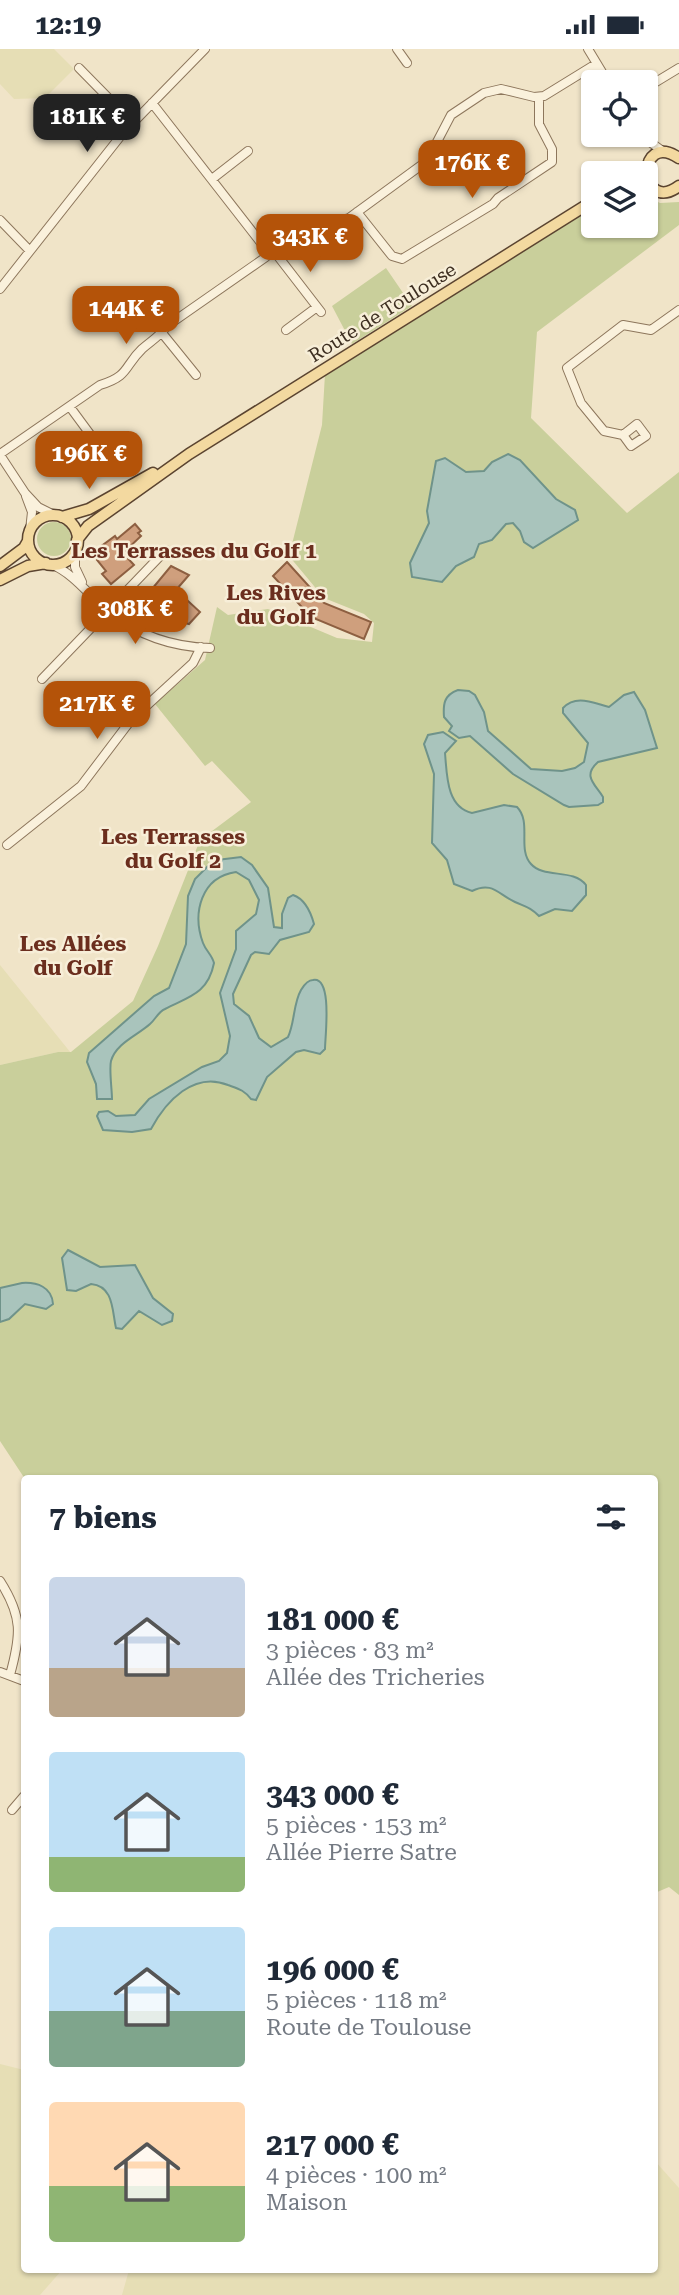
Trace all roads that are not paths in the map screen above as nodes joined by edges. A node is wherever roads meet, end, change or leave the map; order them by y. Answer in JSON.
{"nodes":[{"id":1,"x":205,"y":49,"type":"edge"},
{"id":2,"x":397,"y":49,"type":"edge"},
{"id":3,"x":588,"y":49,"type":"edge"},
{"id":4,"x":407,"y":63,"type":"dead end"},
{"id":5,"x":596,"y":64,"type":"junction"},
{"id":6,"x":79,"y":68,"type":"dead end"},
{"id":7,"x":679,"y":68,"type":"edge"},
{"id":8,"x":600,"y":70,"type":"edge"},
{"id":9,"x":658,"y":81,"type":"edge"},
{"id":10,"x":539,"y":97,"type":"junction"},
{"id":11,"x":152,"y":103,"type":"junction"},
{"id":12,"x":133,"y":123,"type":"junction"},
{"id":13,"x":247,"y":151,"type":"dead end"},
{"id":14,"x":673,"y":152,"type":"edge"},
{"id":15,"x":657,"y":161,"type":"edge"},
{"id":16,"x":212,"y":179,"type":"junction"},
{"id":17,"x":658,"y":189,"type":"edge"},
{"id":18,"x":678,"y":189,"type":"edge"},
{"id":19,"x":581,"y":209,"type":"edge"},
{"id":20,"x":357,"y":212,"type":"junction"},
{"id":21,"x":0,"y":219,"type":"edge"},
{"id":22,"x":30,"y":251,"type":"junction"},
{"id":23,"x":276,"y":251,"type":"junction"},
{"id":24,"x":265,"y":252,"type":"junction"},
{"id":25,"x":0,"y":289,"type":"edge"},
{"id":26,"x":679,"y":310,"type":"edge"},
{"id":27,"x":286,"y":330,"type":"dead end"},
{"id":28,"x":163,"y":333,"type":"junction"},
{"id":29,"x":196,"y":375,"type":"dead end"},
{"id":30,"x":70,"y":407,"type":"junction"},
{"id":31,"x":623,"y":435,"type":"dead end"},
{"id":32,"x":98,"y":445,"type":"dead end"},
{"id":33,"x":0,"y":454,"type":"edge"},
{"id":34,"x":190,"y":454,"type":"junction"},
{"id":35,"x":25,"y":493,"type":"junction"},
{"id":36,"x":58,"y":516,"type":"junction"},
{"id":37,"x":29,"y":535,"type":"junction"},
{"id":38,"x":76,"y":545,"type":"junction"},
{"id":39,"x":166,"y":550,"type":"dead end"},
{"id":40,"x":48,"y":564,"type":"junction"},
{"id":41,"x":0,"y":566,"type":"edge"},
{"id":42,"x":0,"y":580,"type":"edge"},
{"id":43,"x":85,"y":588,"type":"junction"},
{"id":44,"x":109,"y":612,"type":"junction"},
{"id":45,"x":42,"y":679,"type":"dead end"},
{"id":46,"x":7,"y":845,"type":"dead end"},
{"id":47,"x":0,"y":1581,"type":"edge"},
{"id":48,"x":0,"y":1672,"type":"edge"},
{"id":49,"x":10,"y":1675,"type":"junction"},
{"id":50,"x":21,"y":1680,"type":"edge"},
{"id":51,"x":21,"y":1799,"type":"edge"},
{"id":52,"x":12,"y":1810,"type":"dead end"}],
"edges":[{"from":1,"to":11,"type":"street"},
{"from":2,"to":4,"type":"street"},
{"from":3,"to":5,"type":"street"},
{"from":5,"to":8,"type":"street"},
{"from":5,"to":10,"type":"street"},
{"from":6,"to":12,"type":"street"},
{"from":7,"to":9,"type":"street"},
{"from":10,"to":20,"type":"street"},
{"from":10,"to":20,"type":"street"},
{"from":11,"to":12,"type":"street"},
{"from":11,"to":16,"type":"street"},
{"from":12,"to":22,"type":"street"},
{"from":13,"to":16,"type":"street"},
{"from":14,"to":15,"type":"main road"},
{"from":16,"to":24,"type":"street"},
{"from":17,"to":18,"type":"main road"},
{"from":19,"to":34,"type":"main road","name":"Route de Toulouse"},
{"from":20,"to":23,"type":"street"},
{"from":21,"to":22,"type":"street"},
{"from":22,"to":25,"type":"street"},
{"from":23,"to":24,"type":"street"},
{"from":23,"to":27,"type":"street"},
{"from":24,"to":28,"type":"street"},
{"from":26,"to":31,"type":"street"},
{"from":28,"to":29,"type":"street"},
{"from":28,"to":30,"type":"street"},
{"from":30,"to":32,"type":"street"},
{"from":30,"to":33,"type":"street"},
{"from":33,"to":35,"type":"street"},
{"from":34,"to":36,"type":"main road","name":"Route de Toulouse"},
{"from":34,"to":38,"type":"main road","name":"Route de Toulouse"},
{"from":35,"to":36,"type":"street"},
{"from":35,"to":37,"type":"street"},
{"from":36,"to":37,"type":"main road"},
{"from":36,"to":38,"type":"main road"},
{"from":37,"to":40,"type":"main road"},
{"from":37,"to":41,"type":"main road"},
{"from":38,"to":40,"type":"main road"},
{"from":38,"to":43,"type":"street"},
{"from":39,"to":44,"type":"street"},
{"from":40,"to":42,"type":"main road"},
{"from":40,"to":43,"type":"street"},
{"from":43,"to":44,"type":"street"},
{"from":44,"to":45,"type":"street"},
{"from":44,"to":46,"type":"street"},
{"from":47,"to":49,"type":"street"},
{"from":48,"to":49,"type":"street"},
{"from":49,"to":50,"type":"street"},
{"from":51,"to":52,"type":"street"}]}
